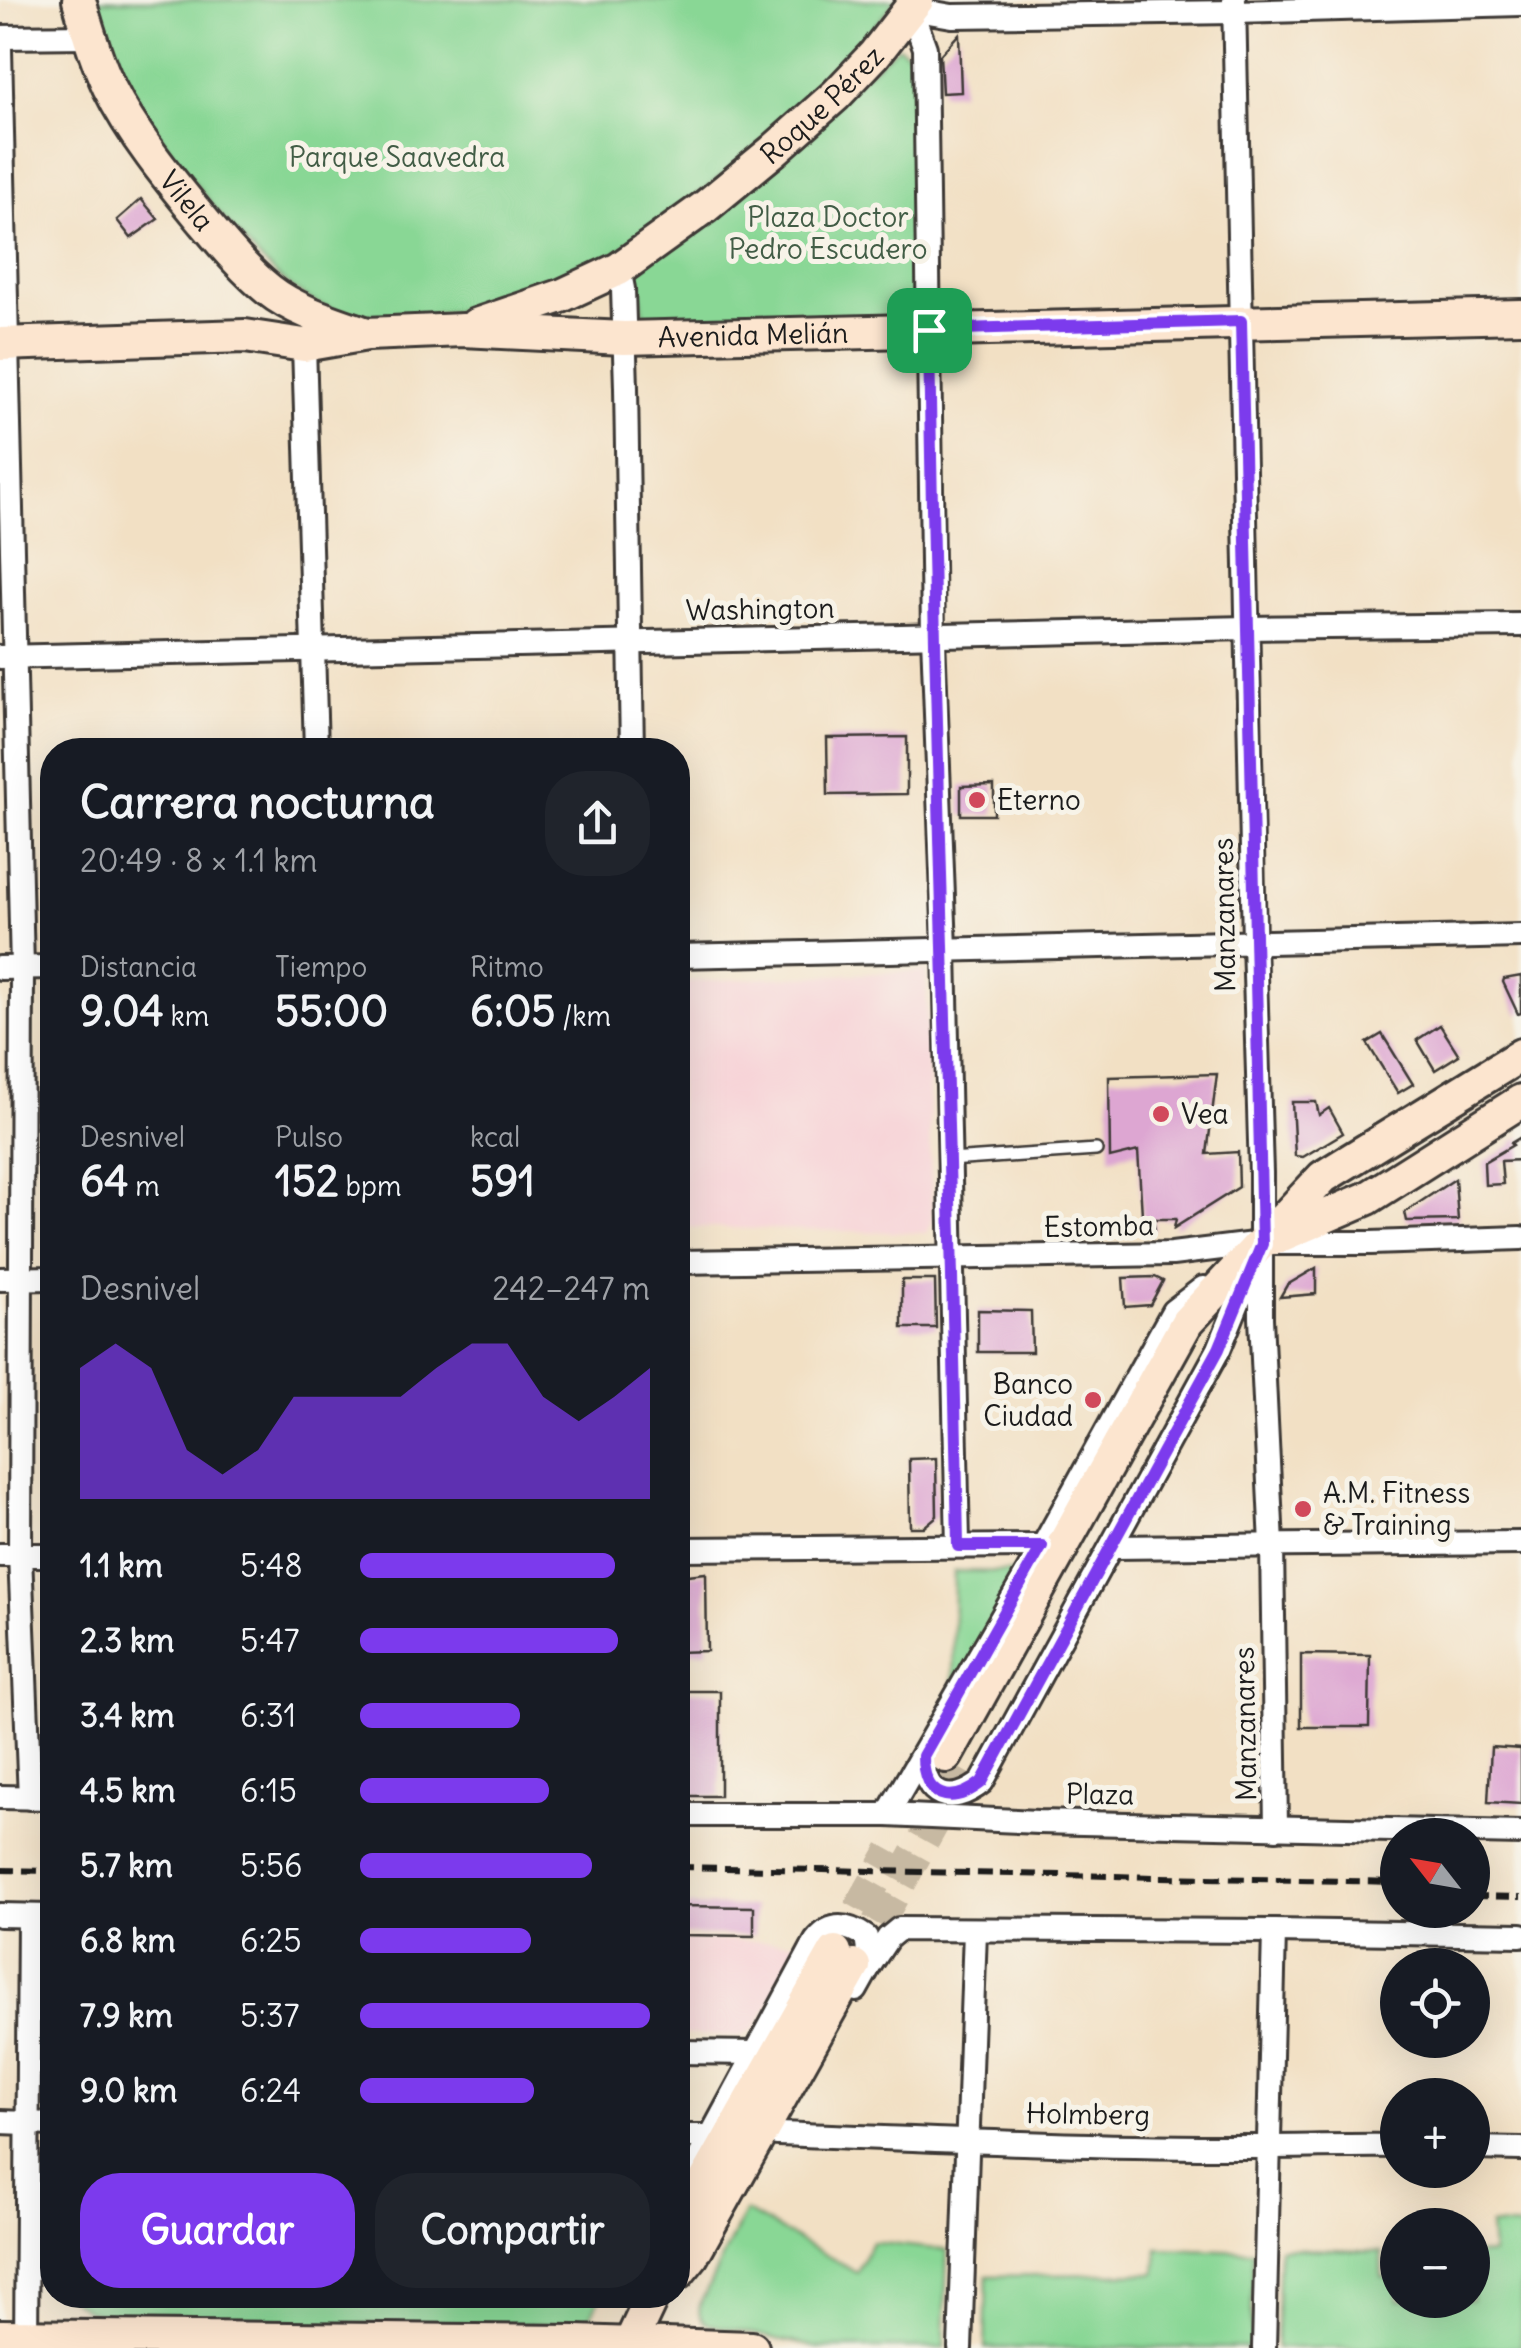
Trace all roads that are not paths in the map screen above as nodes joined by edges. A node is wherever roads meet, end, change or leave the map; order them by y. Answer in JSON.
{"nodes":[{"id":1,"x":79,"y":0,"type":"edge"},
{"id":2,"x":1521,"y":4,"type":"edge"},
{"id":3,"x":914,"y":5,"type":"edge"},
{"id":4,"x":1234,"y":6,"type":"edge"},
{"id":5,"x":89,"y":36,"type":"junction"},
{"id":6,"x":0,"y":37,"type":"edge"},
{"id":7,"x":0,"y":49,"type":"edge"},
{"id":8,"x":619,"y":269,"type":"junction"},
{"id":9,"x":271,"y":292,"type":"junction"},
{"id":10,"x":561,"y":296,"type":"junction"},
{"id":11,"x":1521,"y":316,"type":"edge"},
{"id":12,"x":1241,"y":321,"type":"junction"},
{"id":13,"x":463,"y":330,"type":"junction"},
{"id":14,"x":929,"y":330,"type":"junction"},
{"id":15,"x":367,"y":334,"type":"junction"},
{"id":16,"x":245,"y":336,"type":"junction"},
{"id":17,"x":624,"y":338,"type":"junction"},
{"id":18,"x":3,"y":344,"type":"edge"},
{"id":19,"x":304,"y":346,"type":"junction"},
{"id":20,"x":1521,"y":624,"type":"edge"},
{"id":21,"x":1247,"y":628,"type":"junction"},
{"id":22,"x":933,"y":636,"type":"junction"},
{"id":23,"x":629,"y":642,"type":"junction"},
{"id":24,"x":314,"y":650,"type":"junction"},
{"id":25,"x":8,"y":656,"type":"edge"},
{"id":26,"x":316,"y":738,"type":"edge"},
{"id":27,"x":632,"y":738,"type":"edge"},
{"id":28,"x":1521,"y":936,"type":"edge"},
{"id":29,"x":1254,"y":942,"type":"junction"},
{"id":30,"x":945,"y":949,"type":"junction"},
{"id":31,"x":690,"y":956,"type":"edge"},
{"id":32,"x":40,"y":967,"type":"edge"},
{"id":33,"x":11,"y":968,"type":"edge"},
{"id":34,"x":1521,"y":1055,"type":"edge"},
{"id":35,"x":1521,"y":1101,"type":"edge"},
{"id":36,"x":1096,"y":1150,"type":"dead end"},
{"id":37,"x":950,"y":1160,"type":"junction"},
{"id":38,"x":1521,"y":1238,"type":"edge"},
{"id":39,"x":1262,"y":1244,"type":"junction"},
{"id":40,"x":953,"y":1259,"type":"junction"},
{"id":41,"x":690,"y":1262,"type":"edge"},
{"id":42,"x":40,"y":1278,"type":"edge"},
{"id":43,"x":11,"y":1279,"type":"edge"},
{"id":44,"x":1521,"y":1542,"type":"edge"},
{"id":45,"x":1272,"y":1545,"type":"junction"},
{"id":46,"x":958,"y":1546,"type":"junction"},
{"id":47,"x":1042,"y":1546,"type":"junction"},
{"id":48,"x":1112,"y":1547,"type":"junction"},
{"id":49,"x":690,"y":1549,"type":"edge"},
{"id":50,"x":10,"y":1555,"type":"edge"},
{"id":51,"x":40,"y":1555,"type":"edge"},
{"id":52,"x":954,"y":1765,"type":"junction"},
{"id":53,"x":40,"y":1790,"type":"edge"},
{"id":54,"x":0,"y":1797,"type":"edge"},
{"id":55,"x":40,"y":1798,"type":"edge"},
{"id":56,"x":690,"y":1814,"type":"edge"},
{"id":57,"x":887,"y":1816,"type":"junction"},
{"id":58,"x":1000,"y":1820,"type":"junction"},
{"id":59,"x":1276,"y":1828,"type":"junction"},
{"id":60,"x":1521,"y":1833,"type":"edge"},
{"id":61,"x":0,"y":1915,"type":"edge"},
{"id":62,"x":40,"y":1916,"type":"edge"},
{"id":63,"x":975,"y":1931,"type":"junction"},
{"id":64,"x":1274,"y":1931,"type":"junction"},
{"id":65,"x":40,"y":1932,"type":"edge"},
{"id":66,"x":1521,"y":1936,"type":"edge"},
{"id":67,"x":853,"y":1961,"type":"junction"},
{"id":68,"x":690,"y":2052,"type":"edge"},
{"id":69,"x":756,"y":2053,"type":"junction"},
{"id":70,"x":0,"y":2122,"type":"edge"},
{"id":71,"x":28,"y":2123,"type":"junction"},
{"id":72,"x":40,"y":2124,"type":"edge"},
{"id":73,"x":777,"y":2134,"type":"junction"},
{"id":74,"x":690,"y":2136,"type":"edge"},
{"id":75,"x":710,"y":2136,"type":"junction"},
{"id":76,"x":967,"y":2142,"type":"junction"},
{"id":77,"x":1380,"y":2145,"type":"edge"},
{"id":78,"x":1269,"y":2147,"type":"junction"},
{"id":79,"x":1490,"y":2148,"type":"edge"},
{"id":80,"x":1521,"y":2149,"type":"edge"},
{"id":81,"x":690,"y":2174,"type":"edge"},
{"id":82,"x":690,"y":2211,"type":"edge"},
{"id":83,"x":690,"y":2258,"type":"edge"},
{"id":84,"x":690,"y":2277,"type":"edge"},
{"id":85,"x":651,"y":2308,"type":"edge"},
{"id":86,"x":18,"y":2340,"type":"edge"},
{"id":87,"x":629,"y":2346,"type":"edge"},
{"id":88,"x":752,"y":2348,"type":"edge"},
{"id":89,"x":960,"y":2348,"type":"edge"},
{"id":90,"x":1264,"y":2348,"type":"edge"}],
"edges":[{"from":1,"to":5,"type":"street","name":"Vilela"},
{"from":2,"to":4,"type":"street"},
{"from":3,"to":4,"type":"street"},
{"from":3,"to":8,"type":"street","name":"Roque Pérez"},
{"from":3,"to":14,"type":"street"},
{"from":4,"to":12,"type":"street","name":"Manzanares"},
{"from":5,"to":6,"type":"street"},
{"from":5,"to":9,"type":"street","name":"Vilela"},
{"from":7,"to":18,"type":"street"},
{"from":8,"to":10,"type":"street","name":"Avenida Melián"},
{"from":8,"to":17,"type":"street"},
{"from":9,"to":15,"type":"street","name":"Vilela"},
{"from":9,"to":16,"type":"street"},
{"from":10,"to":13,"type":"street","name":"Avenida Melián"},
{"from":10,"to":17,"type":"street"},
{"from":11,"to":12,"type":"street","name":"Avenida Melián"},
{"from":12,"to":14,"type":"street","name":"Avenida Melián"},
{"from":12,"to":21,"type":"street","name":"Manzanares"},
{"from":13,"to":15,"type":"street","name":"Avenida Melián"},
{"from":13,"to":17,"type":"street","name":"Avenida Melián"},
{"from":14,"to":17,"type":"street","name":"Avenida Melián"},
{"from":14,"to":22,"type":"street"},
{"from":15,"to":19,"type":"street","name":"Avenida Melián"},
{"from":16,"to":18,"type":"street","name":"Avenida Melián"},
{"from":16,"to":19,"type":"street","name":"Avenida Melián"},
{"from":17,"to":23,"type":"street"},
{"from":18,"to":25,"type":"street"},
{"from":19,"to":24,"type":"street"},
{"from":20,"to":21,"type":"street","name":"Washington"},
{"from":21,"to":22,"type":"street","name":"Washington"},
{"from":21,"to":29,"type":"street","name":"Manzanares"},
{"from":22,"to":23,"type":"street","name":"Washington"},
{"from":22,"to":30,"type":"street"},
{"from":23,"to":24,"type":"street","name":"Washington"},
{"from":23,"to":27,"type":"street"},
{"from":24,"to":25,"type":"street","name":"Washington"},
{"from":24,"to":26,"type":"street"},
{"from":25,"to":33,"type":"street"},
{"from":28,"to":29,"type":"street"},
{"from":29,"to":30,"type":"street"},
{"from":29,"to":39,"type":"street","name":"Manzanares"},
{"from":30,"to":31,"type":"street"},
{"from":30,"to":37,"type":"street"},
{"from":32,"to":33,"type":"street"},
{"from":33,"to":43,"type":"street"},
{"from":34,"to":39,"type":"street"},
{"from":35,"to":39,"type":"street"},
{"from":36,"to":37,"type":"lane"},
{"from":37,"to":40,"type":"street"},
{"from":38,"to":39,"type":"street","name":"Estomba"},
{"from":39,"to":40,"type":"street","name":"Estomba"},
{"from":39,"to":45,"type":"street","name":"Manzanares"},
{"from":39,"to":47,"type":"street"},
{"from":39,"to":48,"type":"street"},
{"from":39,"to":52,"type":"street"},
{"from":40,"to":41,"type":"street","name":"Estomba"},
{"from":40,"to":46,"type":"street"},
{"from":42,"to":43,"type":"street"},
{"from":43,"to":50,"type":"street"},
{"from":44,"to":45,"type":"street"},
{"from":45,"to":48,"type":"street"},
{"from":45,"to":59,"type":"street","name":"Manzanares"},
{"from":46,"to":47,"type":"street"},
{"from":46,"to":49,"type":"street"},
{"from":47,"to":52,"type":"street"},
{"from":48,"to":52,"type":"street"},
{"from":50,"to":51,"type":"street"},
{"from":50,"to":53,"type":"street"},
{"from":52,"to":57,"type":"street"},
{"from":52,"to":58,"type":"street"},
{"from":54,"to":55,"type":"street"},
{"from":56,"to":57,"type":"street","name":"Plaza"},
{"from":57,"to":58,"type":"street","name":"Plaza"},
{"from":58,"to":59,"type":"street","name":"Plaza"},
{"from":59,"to":60,"type":"street","name":"Plaza"},
{"from":61,"to":62,"type":"street"},
{"from":63,"to":64,"type":"street"},
{"from":63,"to":67,"type":"street"},
{"from":63,"to":76,"type":"street"},
{"from":64,"to":66,"type":"street"},
{"from":64,"to":78,"type":"street"},
{"from":65,"to":71,"type":"street"},
{"from":67,"to":69,"type":"street"},
{"from":67,"to":73,"type":"street"},
{"from":67,"to":82,"type":"street"},
{"from":67,"to":83,"type":"street"},
{"from":68,"to":69,"type":"street"},
{"from":69,"to":75,"type":"street"},
{"from":70,"to":71,"type":"street"},
{"from":71,"to":72,"type":"street"},
{"from":71,"to":86,"type":"street"},
{"from":73,"to":76,"type":"street","name":"Holmberg"},
{"from":73,"to":84,"type":"street"},
{"from":74,"to":75,"type":"street"},
{"from":75,"to":81,"type":"street"},
{"from":76,"to":78,"type":"street","name":"Holmberg"},
{"from":76,"to":89,"type":"street"},
{"from":77,"to":78,"type":"street","name":"Holmberg"},
{"from":78,"to":90,"type":"street"},
{"from":79,"to":80,"type":"street"},
{"from":85,"to":87,"type":"street"},
{"from":86,"to":87,"type":"street"},
{"from":87,"to":88,"type":"street"}]}
